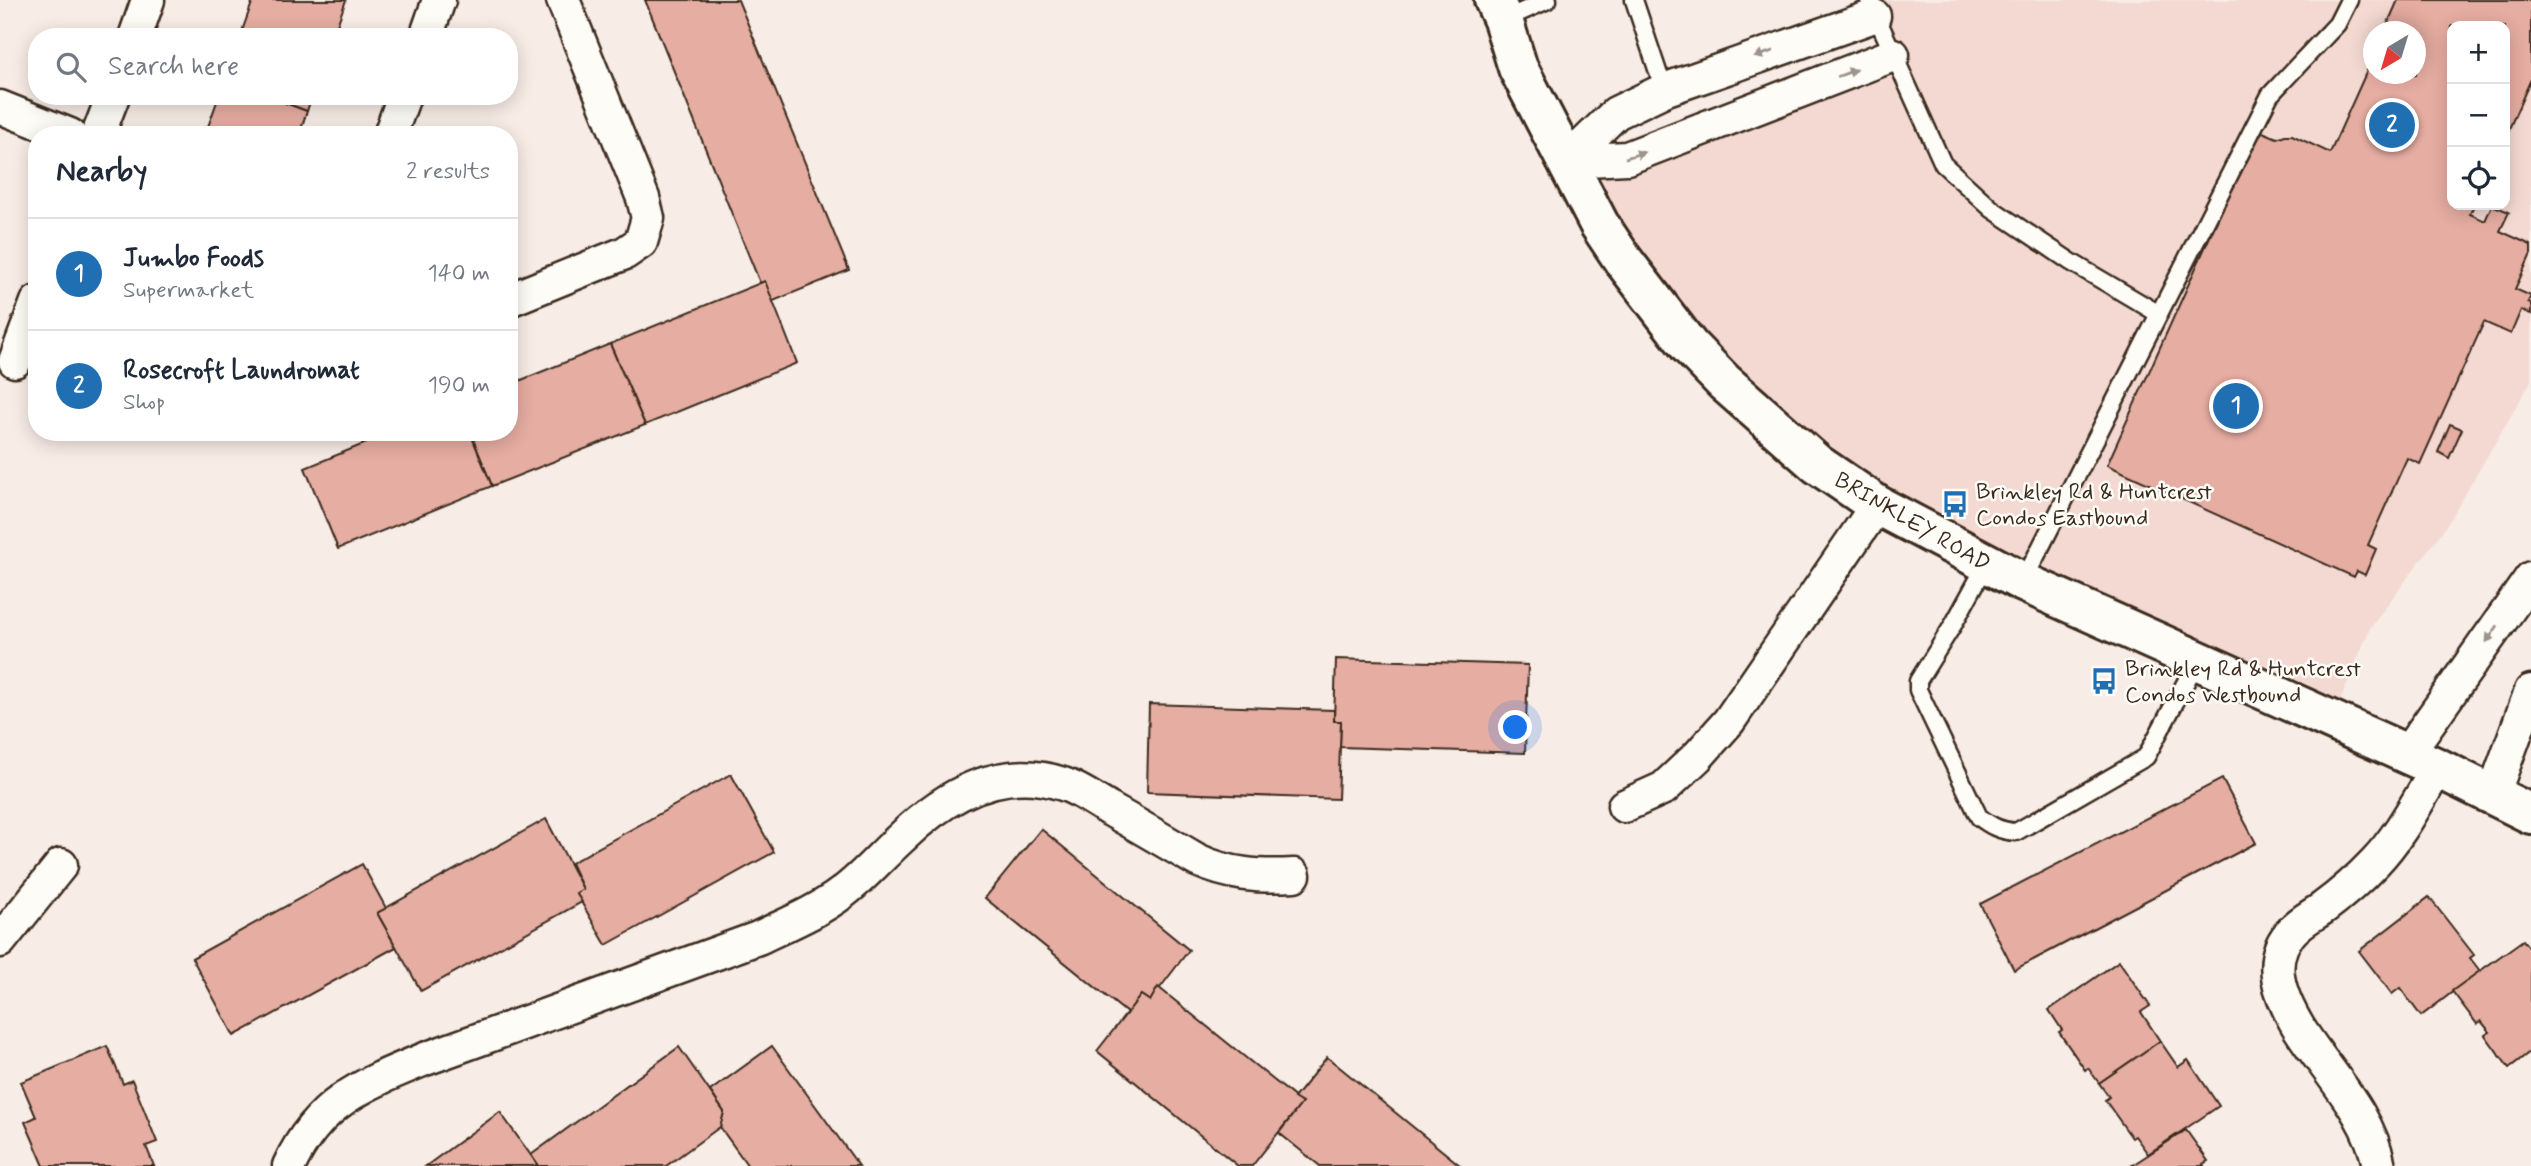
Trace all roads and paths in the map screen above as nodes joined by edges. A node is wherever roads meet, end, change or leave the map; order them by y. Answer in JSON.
{"nodes":[{"id":1,"x":148,"y":0,"type":"edge"},
{"id":2,"x":439,"y":0,"type":"edge"},
{"id":3,"x":563,"y":0,"type":"edge"},
{"id":4,"x":1548,"y":0,"type":"edge"},
{"id":5,"x":1634,"y":0,"type":"edge"},
{"id":6,"x":2350,"y":0,"type":"edge"},
{"id":7,"x":1872,"y":8,"type":"edge"},
{"id":8,"x":1499,"y":10,"type":"edge"},
{"id":9,"x":138,"y":28,"type":"edge"},
{"id":10,"x":429,"y":28,"type":"edge"},
{"id":11,"x":1893,"y":55,"type":"junction"},
{"id":12,"x":1664,"y":90,"type":"junction"},
{"id":13,"x":110,"y":105,"type":"edge"},
{"id":14,"x":401,"y":105,"type":"edge"},
{"id":15,"x":0,"y":107,"type":"edge"},
{"id":16,"x":48,"y":126,"type":"edge"},
{"id":17,"x":101,"y":126,"type":"edge"},
{"id":18,"x":393,"y":126,"type":"edge"},
{"id":19,"x":1567,"y":161,"type":"junction"},
{"id":20,"x":518,"y":296,"type":"edge"},
{"id":21,"x":2159,"y":314,"type":"junction"},
{"id":22,"x":28,"y":329,"type":"edge"},
{"id":23,"x":17,"y":362,"type":"edge"},
{"id":24,"x":1877,"y":505,"type":"junction"},
{"id":25,"x":1986,"y":565,"type":"junction"},
{"id":26,"x":2531,"y":579,"type":"edge"},
{"id":27,"x":2023,"y":582,"type":"junction"},
{"id":28,"x":2197,"y":661,"type":"junction"},
{"id":29,"x":2531,"y":691,"type":"edge"},
{"id":30,"x":2422,"y":762,"type":"junction"},
{"id":31,"x":2493,"y":795,"type":"junction"},
{"id":32,"x":1624,"y":806,"type":"dead end"},
{"id":33,"x":2531,"y":814,"type":"edge"},
{"id":34,"x":61,"y":865,"type":"dead end"},
{"id":35,"x":1294,"y":875,"type":"dead end"},
{"id":36,"x":0,"y":941,"type":"edge"},
{"id":37,"x":289,"y":1166,"type":"edge"},
{"id":38,"x":2379,"y":1166,"type":"edge"}],
"edges":[{"from":1,"to":9,"type":"street"},
{"from":2,"to":10,"type":"street"},
{"from":3,"to":20,"type":"street"},
{"from":4,"to":8,"type":"lane"},
{"from":5,"to":12,"type":"lane"},
{"from":6,"to":21,"type":"lane"},
{"from":7,"to":11,"type":"lane"},
{"from":7,"to":12,"type":"street","one_way":true},
{"from":8,"to":19,"type":"main road","name":"BRINKLEY ROAD"},
{"from":19,"to":11,"type":"street","one_way":true},
{"from":11,"to":21,"type":"lane"},
{"from":12,"to":19,"type":"street"},
{"from":13,"to":17,"type":"street"},
{"from":14,"to":18,"type":"street"},
{"from":15,"to":16,"type":"street"},
{"from":19,"to":24,"type":"main road","name":"BRINKLEY ROAD"},
{"from":21,"to":27,"type":"lane"},
{"from":22,"to":23,"type":"street"},
{"from":24,"to":25,"type":"main road","name":"BRINKLEY ROAD"},
{"from":24,"to":32,"type":"street"},
{"from":25,"to":27,"type":"main road","name":"BRINKLEY ROAD"},
{"from":25,"to":28,"type":"lane"},
{"from":26,"to":30,"type":"street","one_way":true},
{"from":27,"to":28,"type":"main road","name":"BRINKLEY ROAD"},
{"from":28,"to":30,"type":"main road","name":"BRINKLEY ROAD"},
{"from":29,"to":31,"type":"street"},
{"from":30,"to":31,"type":"main road","name":"BRINKLEY ROAD"},
{"from":30,"to":38,"type":"street"},
{"from":31,"to":33,"type":"main road","name":"BRINKLEY ROAD"},
{"from":34,"to":36,"type":"street"},
{"from":35,"to":37,"type":"street"}]}
